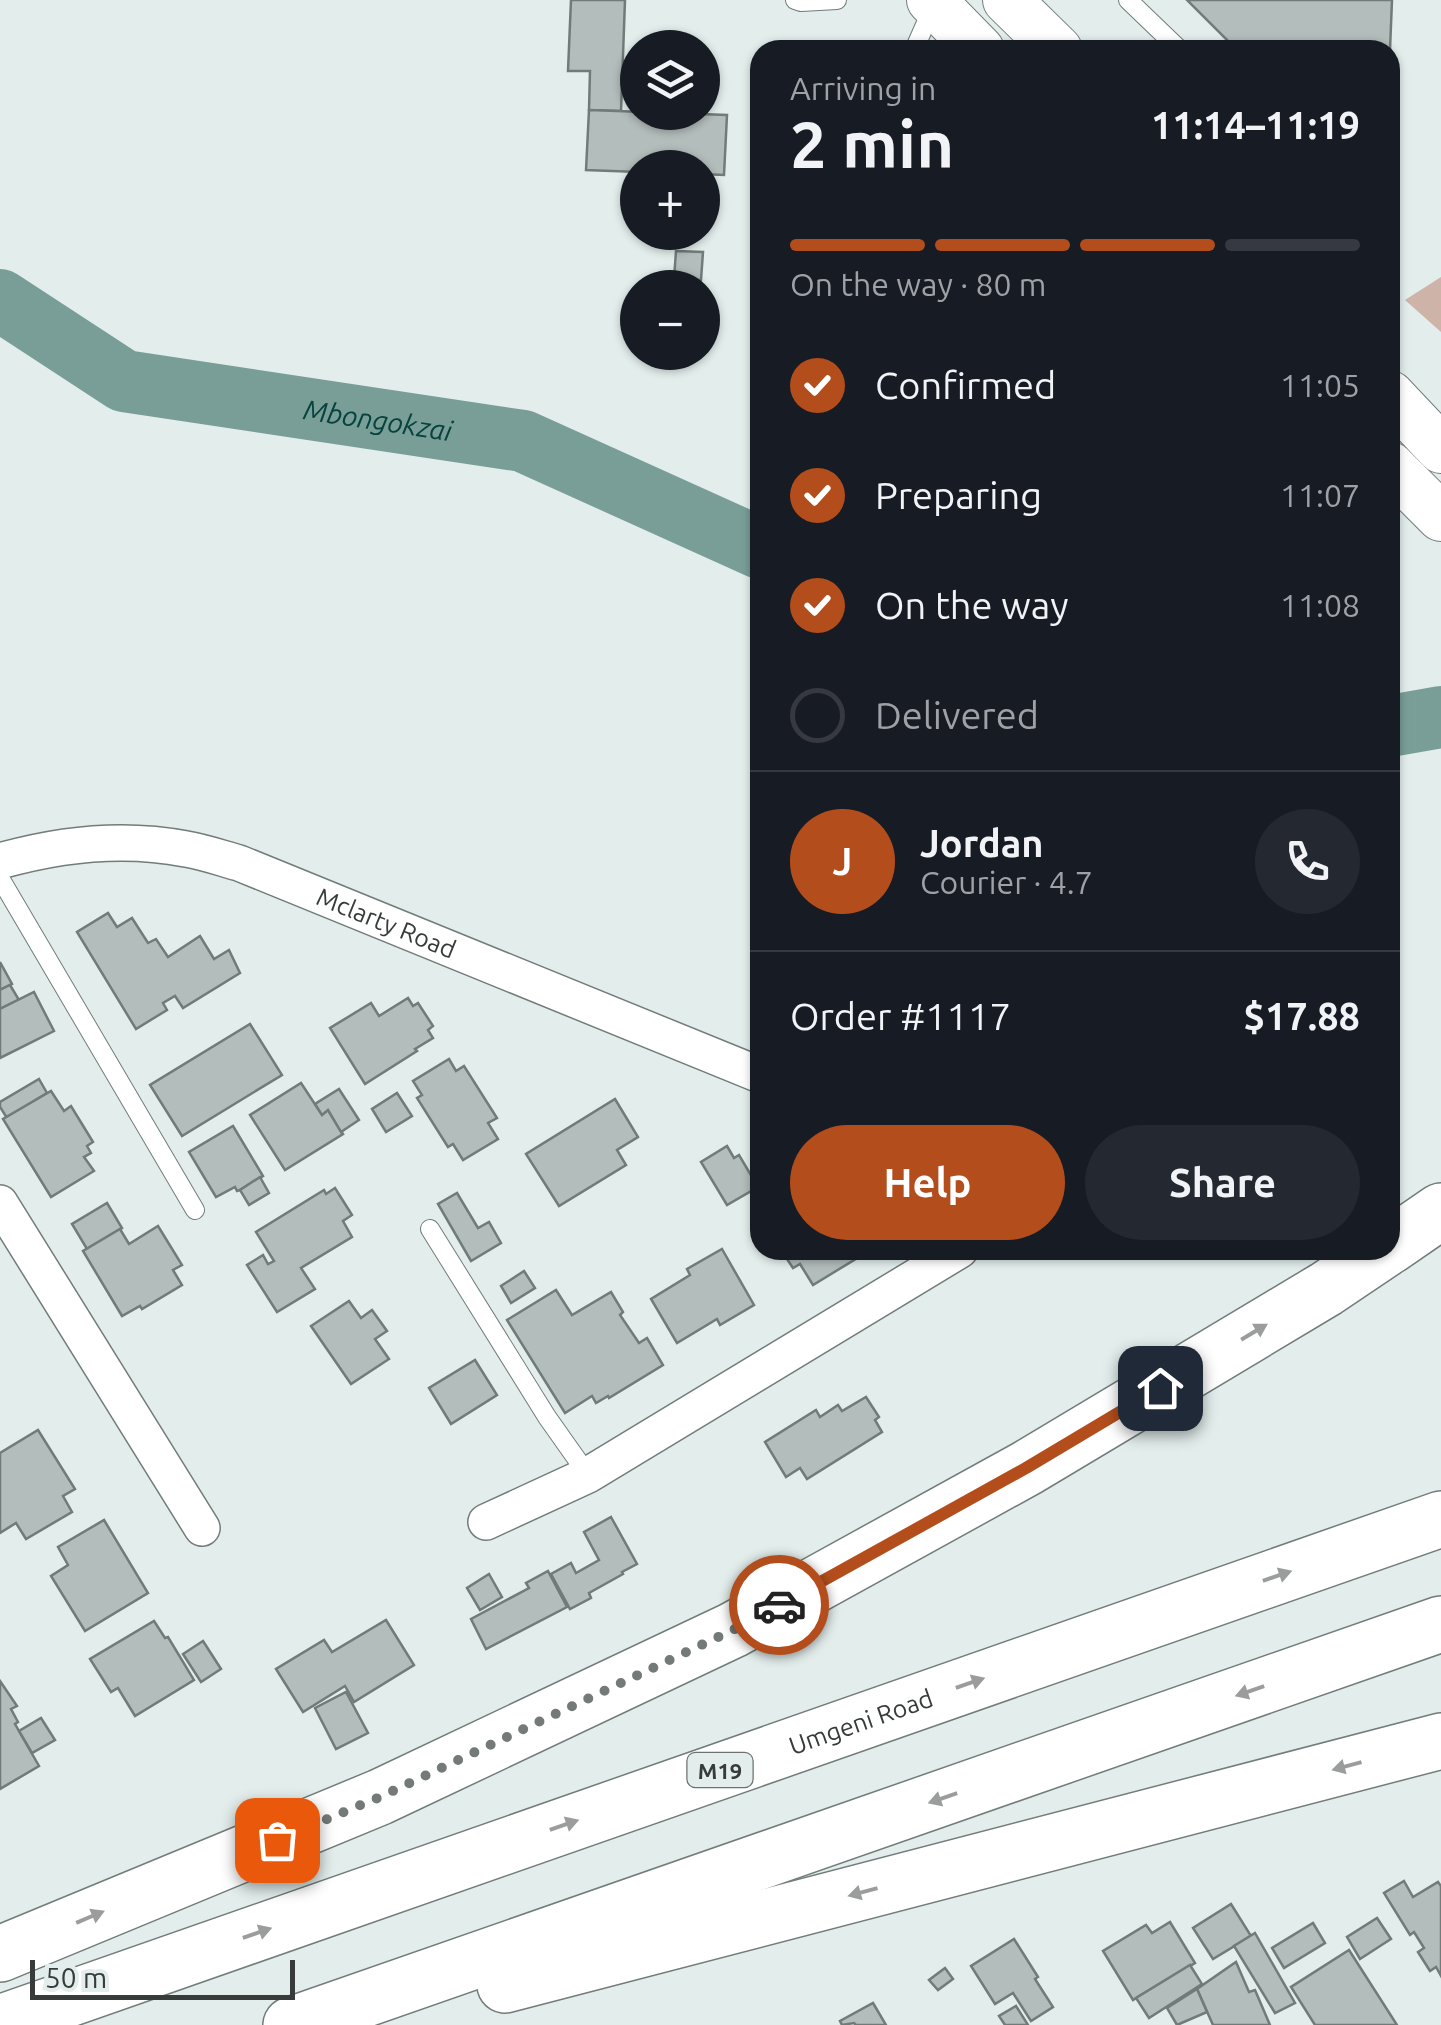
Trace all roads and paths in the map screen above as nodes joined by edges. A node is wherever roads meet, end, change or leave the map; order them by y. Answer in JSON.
{"nodes":[{"id":1,"x":795,"y":0,"type":"edge"},
{"id":2,"x":837,"y":0,"type":"edge"},
{"id":3,"x":1007,"y":0,"type":"edge"},
{"id":4,"x":1128,"y":0,"type":"edge"},
{"id":5,"x":933,"y":2,"type":"edge"},
{"id":6,"x":918,"y":40,"type":"edge"},
{"id":7,"x":970,"y":40,"type":"edge"},
{"id":8,"x":1048,"y":40,"type":"edge"},
{"id":9,"x":1170,"y":40,"type":"edge"},
{"id":10,"x":1400,"y":406,"type":"edge"},
{"id":11,"x":1441,"y":449,"type":"edge"},
{"id":12,"x":0,"y":861,"type":"edge"},
{"id":13,"x":0,"y":878,"type":"edge"},
{"id":14,"x":750,"y":1072,"type":"edge"},
{"id":15,"x":0,"y":1204,"type":"edge"},
{"id":16,"x":195,"y":1210,"type":"dead end"},
{"id":17,"x":1441,"y":1212,"type":"edge"},
{"id":18,"x":430,"y":1229,"type":"dead end"},
{"id":19,"x":1400,"y":1239,"type":"edge"},
{"id":20,"x":943,"y":1260,"type":"edge"},
{"id":21,"x":1369,"y":1260,"type":"edge"},
{"id":22,"x":588,"y":1475,"type":"junction"},
{"id":23,"x":1441,"y":1519,"type":"edge"},
{"id":24,"x":486,"y":1522,"type":"dead end"},
{"id":25,"x":202,"y":1528,"type":"dead end"},
{"id":26,"x":1441,"y":1624,"type":"edge"},
{"id":27,"x":1441,"y":1741,"type":"edge"},
{"id":28,"x":0,"y":1954,"type":"edge"},
{"id":29,"x":0,"y":2023,"type":"edge"},
{"id":30,"x":292,"y":2025,"type":"edge"},
{"id":31,"x":350,"y":2025,"type":"edge"}],
"edges":[{"from":1,"to":2,"type":"lane"},
{"from":3,"to":8,"type":"main road"},
{"from":4,"to":9,"type":"lane"},
{"from":5,"to":6,"type":"lane"},
{"from":5,"to":7,"type":"main road"},
{"from":10,"to":11,"type":"main road"},
{"from":12,"to":14,"type":"street","name":"Mclarty Road"},
{"from":13,"to":16,"type":"lane"},
{"from":15,"to":25,"type":"street"},
{"from":17,"to":19,"type":"highway"},
{"from":18,"to":22,"type":"lane"},
{"from":20,"to":22,"type":"street"},
{"from":28,"to":21,"type":"highway","one_way":true},
{"from":22,"to":24,"type":"street"},
{"from":29,"to":23,"type":"highway","name":"Umgeni Road","number":"M19","one_way":true},
{"from":26,"to":30,"type":"highway","one_way":true},
{"from":27,"to":31,"type":"highway","one_way":true}]}
